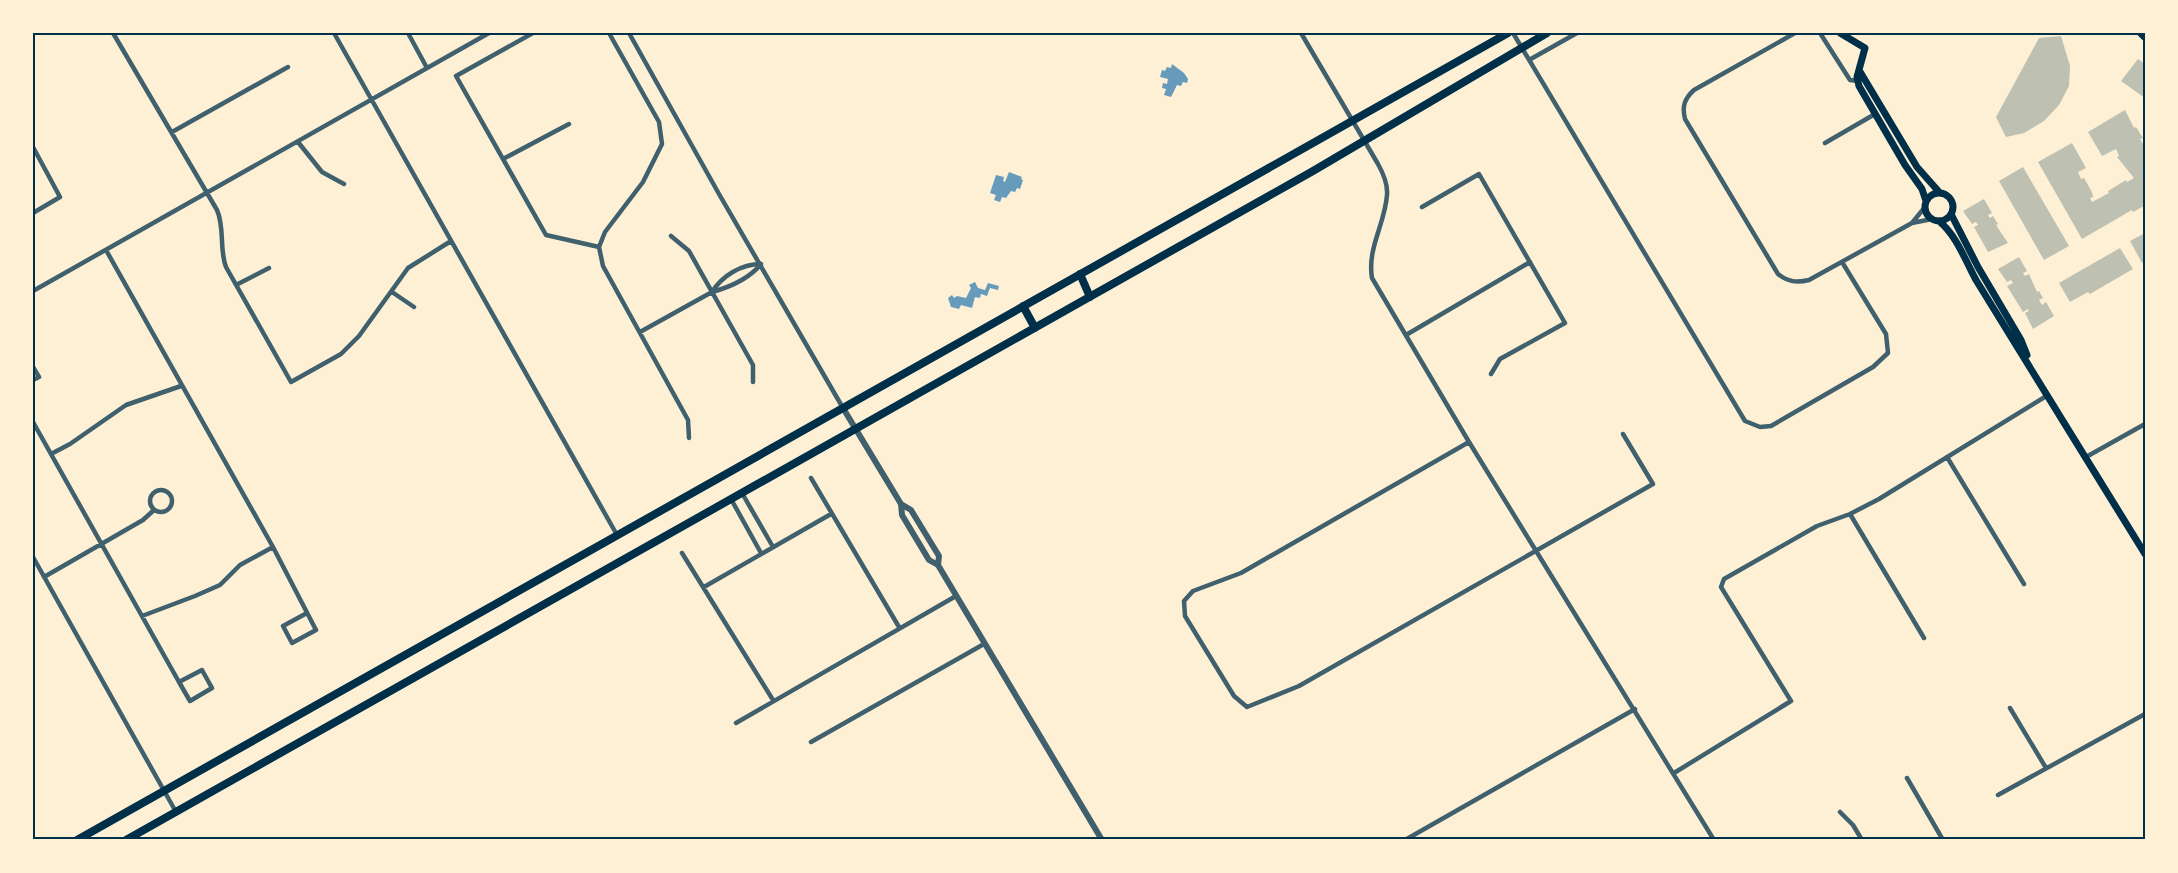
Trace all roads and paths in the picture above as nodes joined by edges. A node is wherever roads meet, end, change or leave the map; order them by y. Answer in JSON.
{"nodes":[{"id":1,"x":113,"y":33,"type":"edge"},
{"id":2,"x":334,"y":33,"type":"edge"},
{"id":3,"x":408,"y":33,"type":"edge"},
{"id":4,"x":489,"y":33,"type":"edge"},
{"id":5,"x":533,"y":33,"type":"edge"},
{"id":6,"x":609,"y":33,"type":"edge"},
{"id":7,"x":629,"y":33,"type":"edge"},
{"id":8,"x":1301,"y":33,"type":"edge"},
{"id":9,"x":1508,"y":33,"type":"edge"},
{"id":10,"x":1513,"y":33,"type":"edge"},
{"id":11,"x":1547,"y":33,"type":"edge"},
{"id":12,"x":1576,"y":33,"type":"edge"},
{"id":13,"x":1795,"y":33,"type":"edge"},
{"id":14,"x":1820,"y":33,"type":"edge"},
{"id":15,"x":1840,"y":33,"type":"edge"},
{"id":16,"x":2141,"y":33,"type":"edge"},
{"id":17,"x":2145,"y":37,"type":"edge"},
{"id":18,"x":1521,"y":48,"type":"junction"},
{"id":19,"x":1529,"y":60,"type":"junction"},
{"id":20,"x":288,"y":67,"type":"dead end"},
{"id":21,"x":427,"y":68,"type":"junction"},
{"id":22,"x":1858,"y":70,"type":"junction"},
{"id":23,"x":1858,"y":81,"type":"junction"},
{"id":24,"x":371,"y":100,"type":"junction"},
{"id":25,"x":1875,"y":114,"type":"junction"},
{"id":26,"x":1352,"y":121,"type":"junction"},
{"id":27,"x":568,"y":124,"type":"dead end"},
{"id":28,"x":172,"y":132,"type":"junction"},
{"id":29,"x":1364,"y":140,"type":"junction"},
{"id":30,"x":298,"y":142,"type":"junction"},
{"id":31,"x":1825,"y":143,"type":"dead end"},
{"id":32,"x":33,"y":147,"type":"edge"},
{"id":33,"x":503,"y":159,"type":"junction"},
{"id":34,"x":1915,"y":163,"type":"junction"},
{"id":35,"x":1907,"y":168,"type":"junction"},
{"id":36,"x":344,"y":184,"type":"dead end"},
{"id":37,"x":207,"y":192,"type":"junction"},
{"id":38,"x":1940,"y":193,"type":"junction"},
{"id":39,"x":1925,"y":204,"type":"junction"},
{"id":40,"x":1422,"y":207,"type":"dead end"},
{"id":41,"x":33,"y":213,"type":"edge"},
{"id":42,"x":1951,"y":214,"type":"junction"},
{"id":43,"x":1935,"y":220,"type":"junction"},
{"id":44,"x":1912,"y":223,"type":"junction"},
{"id":45,"x":671,"y":236,"type":"dead end"},
{"id":46,"x":451,"y":241,"type":"junction"},
{"id":47,"x":599,"y":247,"type":"junction"},
{"id":48,"x":106,"y":250,"type":"junction"},
{"id":49,"x":1530,"y":262,"type":"junction"},
{"id":50,"x":1842,"y":262,"type":"junction"},
{"id":51,"x":761,"y":264,"type":"junction"},
{"id":52,"x":269,"y":268,"type":"dead end"},
{"id":53,"x":1080,"y":274,"type":"junction"},
{"id":54,"x":236,"y":285,"type":"junction"},
{"id":55,"x":33,"y":291,"type":"edge"},
{"id":56,"x":392,"y":292,"type":"junction"},
{"id":57,"x":712,"y":292,"type":"junction"},
{"id":58,"x":1090,"y":297,"type":"junction"},
{"id":59,"x":1023,"y":306,"type":"junction"},
{"id":60,"x":414,"y":307,"type":"dead end"},
{"id":61,"x":1035,"y":328,"type":"junction"},
{"id":62,"x":640,"y":332,"type":"junction"},
{"id":63,"x":1406,"y":335,"type":"junction"},
{"id":64,"x":2031,"y":366,"type":"junction"},
{"id":65,"x":33,"y":367,"type":"edge"},
{"id":66,"x":1491,"y":374,"type":"dead end"},
{"id":67,"x":33,"y":380,"type":"edge"},
{"id":68,"x":753,"y":382,"type":"dead end"},
{"id":69,"x":181,"y":386,"type":"junction"},
{"id":70,"x":2048,"y":395,"type":"junction"},
{"id":71,"x":843,"y":408,"type":"junction"},
{"id":72,"x":33,"y":422,"type":"edge"},
{"id":73,"x":2145,"y":424,"type":"edge"},
{"id":74,"x":856,"y":428,"type":"junction"},
{"id":75,"x":1623,"y":434,"type":"dead end"},
{"id":76,"x":689,"y":438,"type":"dead end"},
{"id":77,"x":1470,"y":442,"type":"junction"},
{"id":78,"x":51,"y":454,"type":"junction"},
{"id":79,"x":1947,"y":457,"type":"junction"},
{"id":80,"x":2086,"y":457,"type":"junction"},
{"id":81,"x":811,"y":478,"type":"dead end"},
{"id":82,"x":742,"y":493,"type":"junction"},
{"id":83,"x":731,"y":499,"type":"junction"},
{"id":84,"x":901,"y":504,"type":"junction"},
{"id":85,"x":154,"y":510,"type":"junction"},
{"id":86,"x":831,"y":514,"type":"junction"},
{"id":87,"x":1850,"y":514,"type":"junction"},
{"id":88,"x":617,"y":535,"type":"junction"},
{"id":89,"x":100,"y":544,"type":"junction"},
{"id":90,"x":273,"y":547,"type":"junction"},
{"id":91,"x":773,"y":547,"type":"junction"},
{"id":92,"x":1536,"y":552,"type":"junction"},
{"id":93,"x":682,"y":553,"type":"dead end"},
{"id":94,"x":761,"y":553,"type":"junction"},
{"id":95,"x":2145,"y":554,"type":"edge"},
{"id":96,"x":33,"y":557,"type":"edge"},
{"id":97,"x":938,"y":565,"type":"junction"},
{"id":98,"x":44,"y":577,"type":"junction"},
{"id":99,"x":2024,"y":584,"type":"dead end"},
{"id":100,"x":704,"y":586,"type":"junction"},
{"id":101,"x":956,"y":596,"type":"junction"},
{"id":102,"x":307,"y":612,"type":"junction"},
{"id":103,"x":142,"y":616,"type":"junction"},
{"id":104,"x":898,"y":627,"type":"junction"},
{"id":105,"x":1924,"y":638,"type":"dead end"},
{"id":106,"x":984,"y":644,"type":"junction"},
{"id":107,"x":179,"y":682,"type":"junction"},
{"id":108,"x":773,"y":700,"type":"junction"},
{"id":109,"x":2010,"y":708,"type":"dead end"},
{"id":110,"x":1635,"y":709,"type":"junction"},
{"id":111,"x":2145,"y":714,"type":"edge"},
{"id":112,"x":736,"y":723,"type":"dead end"},
{"id":113,"x":811,"y":742,"type":"dead end"},
{"id":114,"x":2046,"y":768,"type":"junction"},
{"id":115,"x":1674,"y":773,"type":"junction"},
{"id":116,"x":1907,"y":778,"type":"dead end"},
{"id":117,"x":164,"y":790,"type":"junction"},
{"id":118,"x":1998,"y":795,"type":"dead end"},
{"id":119,"x":176,"y":812,"type":"junction"},
{"id":120,"x":1840,"y":812,"type":"dead end"},
{"id":121,"x":77,"y":840,"type":"edge"},
{"id":122,"x":126,"y":840,"type":"edge"},
{"id":123,"x":1102,"y":840,"type":"edge"},
{"id":124,"x":1405,"y":840,"type":"edge"},
{"id":125,"x":1714,"y":840,"type":"edge"},
{"id":126,"x":1862,"y":840,"type":"edge"},
{"id":127,"x":1942,"y":840,"type":"edge"}],
"edges":[{"from":1,"to":28,"type":"street"},
{"from":2,"to":24,"type":"street"},
{"from":3,"to":21,"type":"street"},
{"from":4,"to":21,"type":"street"},
{"from":5,"to":33,"type":"street"},
{"from":6,"to":47,"type":"street"},
{"from":7,"to":51,"type":"street"},
{"from":8,"to":26,"type":"street"},
{"from":9,"to":26,"type":"main road"},
{"from":10,"to":18,"type":"street"},
{"from":11,"to":18,"type":"main road"},
{"from":12,"to":19,"type":"street"},
{"from":13,"to":50,"type":"street"},
{"from":14,"to":23,"type":"street"},
{"from":15,"to":22,"type":"main road"},
{"from":16,"to":17,"type":"main road"},
{"from":18,"to":19,"type":"street"},
{"from":18,"to":29,"type":"main road"},
{"from":19,"to":50,"type":"street"},
{"from":20,"to":28,"type":"street"},
{"from":21,"to":24,"type":"street"},
{"from":22,"to":23,"type":"main road"},
{"from":22,"to":34,"type":"main road"},
{"from":23,"to":25,"type":"main road"},
{"from":24,"to":30,"type":"street"},
{"from":24,"to":46,"type":"street"},
{"from":25,"to":31,"type":"street"},
{"from":25,"to":35,"type":"main road"},
{"from":26,"to":29,"type":"street"},
{"from":26,"to":53,"type":"main road"},
{"from":27,"to":33,"type":"street"},
{"from":28,"to":37,"type":"street"},
{"from":29,"to":58,"type":"main road"},
{"from":29,"to":63,"type":"street"},
{"from":30,"to":36,"type":"street"},
{"from":30,"to":37,"type":"street"},
{"from":32,"to":41,"type":"street"},
{"from":33,"to":47,"type":"street"},
{"from":34,"to":35,"type":"main road"},
{"from":34,"to":38,"type":"main road"},
{"from":35,"to":39,"type":"main road"},
{"from":37,"to":48,"type":"street"},
{"from":37,"to":54,"type":"street"},
{"from":38,"to":39,"type":"main road"},
{"from":38,"to":42,"type":"main road"},
{"from":39,"to":43,"type":"main road"},
{"from":39,"to":44,"type":"street"},
{"from":40,"to":49,"type":"street"},
{"from":42,"to":43,"type":"main road"},
{"from":42,"to":64,"type":"main road"},
{"from":43,"to":44,"type":"street"},
{"from":43,"to":64,"type":"main road"},
{"from":44,"to":50,"type":"street"},
{"from":45,"to":57,"type":"street"},
{"from":46,"to":56,"type":"street"},
{"from":46,"to":88,"type":"street"},
{"from":47,"to":62,"type":"street"},
{"from":48,"to":55,"type":"street"},
{"from":48,"to":69,"type":"street"},
{"from":49,"to":63,"type":"street"},
{"from":49,"to":66,"type":"street"},
{"from":51,"to":57,"type":"street"},
{"from":51,"to":57,"type":"street"},
{"from":51,"to":71,"type":"street"},
{"from":52,"to":54,"type":"street"},
{"from":53,"to":58,"type":"main road"},
{"from":53,"to":59,"type":"main road"},
{"from":54,"to":56,"type":"street"},
{"from":56,"to":60,"type":"street"},
{"from":57,"to":62,"type":"street"},
{"from":57,"to":68,"type":"street"},
{"from":58,"to":61,"type":"main road"},
{"from":59,"to":61,"type":"main road"},
{"from":59,"to":71,"type":"main road"},
{"from":61,"to":74,"type":"main road"},
{"from":62,"to":76,"type":"street"},
{"from":63,"to":77,"type":"street"},
{"from":64,"to":70,"type":"main road"},
{"from":65,"to":67,"type":"street"},
{"from":69,"to":78,"type":"street"},
{"from":69,"to":90,"type":"street"},
{"from":70,"to":79,"type":"street"},
{"from":70,"to":80,"type":"main road"},
{"from":71,"to":74,"type":"street"},
{"from":71,"to":88,"type":"main road"},
{"from":72,"to":78,"type":"street"},
{"from":73,"to":80,"type":"street"},
{"from":74,"to":82,"type":"main road"},
{"from":74,"to":84,"type":"street"},
{"from":75,"to":92,"type":"street"},
{"from":77,"to":92,"type":"street"},
{"from":77,"to":92,"type":"street"},
{"from":78,"to":89,"type":"street"},
{"from":79,"to":87,"type":"street"},
{"from":79,"to":99,"type":"street"},
{"from":80,"to":95,"type":"main road"},
{"from":81,"to":86,"type":"street"},
{"from":82,"to":83,"type":"main road"},
{"from":82,"to":91,"type":"street"},
{"from":83,"to":94,"type":"street"},
{"from":83,"to":119,"type":"main road"},
{"from":84,"to":97,"type":"street"},
{"from":84,"to":97,"type":"street"},
{"from":85,"to":85,"type":"street"},
{"from":85,"to":89,"type":"street"},
{"from":86,"to":91,"type":"street"},
{"from":86,"to":104,"type":"street"},
{"from":87,"to":105,"type":"street"},
{"from":87,"to":115,"type":"street"},
{"from":88,"to":117,"type":"main road"},
{"from":89,"to":98,"type":"street"},
{"from":89,"to":103,"type":"street"},
{"from":90,"to":102,"type":"street"},
{"from":90,"to":103,"type":"street"},
{"from":91,"to":94,"type":"street"},
{"from":92,"to":110,"type":"street"},
{"from":93,"to":100,"type":"street"},
{"from":94,"to":100,"type":"street"},
{"from":96,"to":98,"type":"street"},
{"from":97,"to":101,"type":"street"},
{"from":98,"to":117,"type":"street"},
{"from":100,"to":108,"type":"street"},
{"from":101,"to":104,"type":"street"},
{"from":101,"to":106,"type":"street"},
{"from":102,"to":102,"type":"street"},
{"from":103,"to":107,"type":"street"},
{"from":104,"to":108,"type":"street"},
{"from":106,"to":113,"type":"street"},
{"from":106,"to":123,"type":"street"},
{"from":107,"to":107,"type":"street"},
{"from":108,"to":112,"type":"street"},
{"from":109,"to":114,"type":"street"},
{"from":110,"to":115,"type":"street"},
{"from":110,"to":124,"type":"street"},
{"from":111,"to":114,"type":"street"},
{"from":114,"to":118,"type":"street"},
{"from":115,"to":125,"type":"street"},
{"from":116,"to":127,"type":"street"},
{"from":117,"to":119,"type":"street"},
{"from":117,"to":121,"type":"main road"},
{"from":119,"to":122,"type":"main road"},
{"from":120,"to":126,"type":"street"}]}
